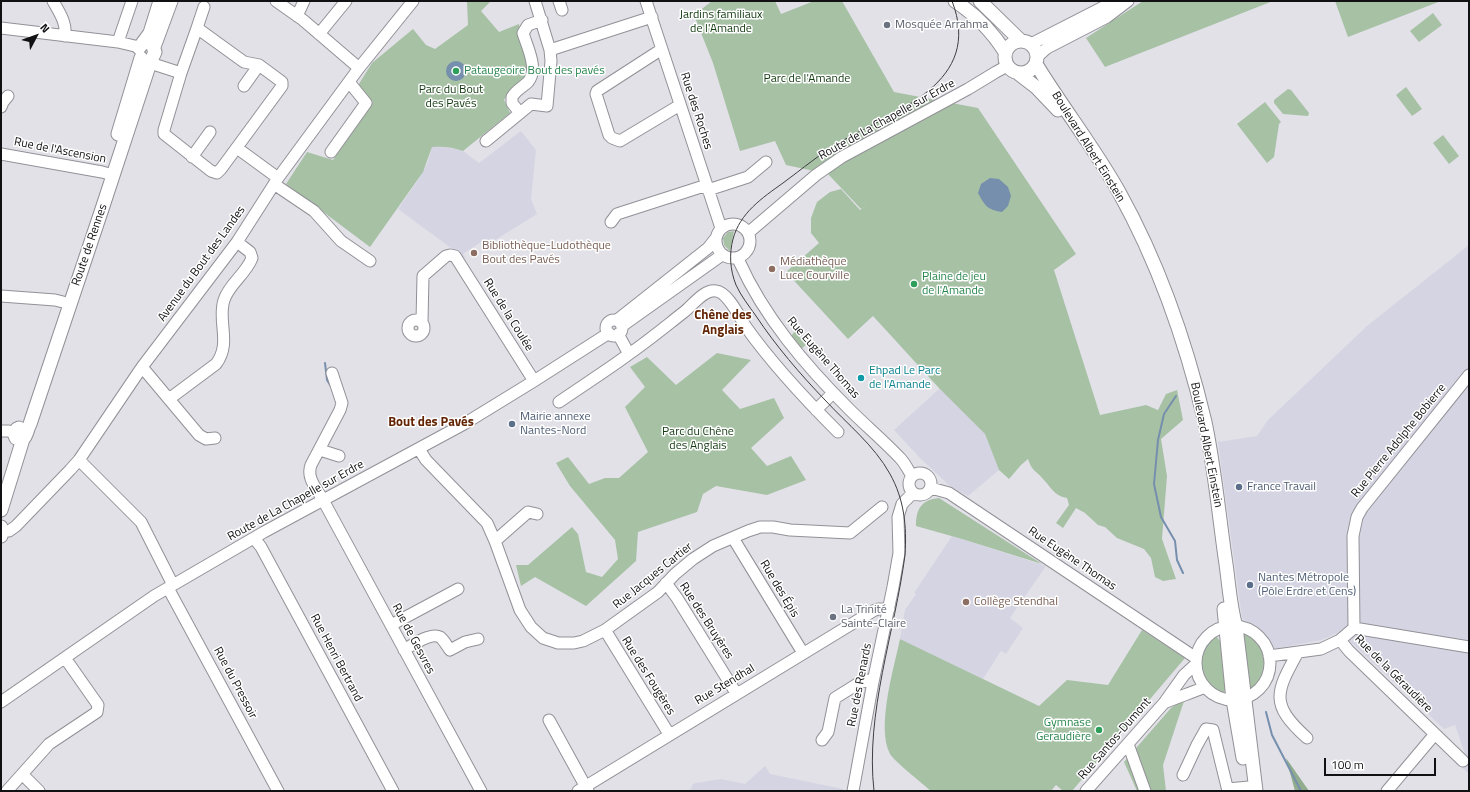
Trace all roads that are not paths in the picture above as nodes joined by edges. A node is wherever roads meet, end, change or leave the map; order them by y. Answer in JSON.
{"nodes":[{"id":1,"x":53,"y":1,"type":"edge"},
{"id":2,"x":132,"y":1,"type":"edge"},
{"id":3,"x":160,"y":1,"type":"edge"},
{"id":4,"x":171,"y":1,"type":"edge"},
{"id":5,"x":276,"y":1,"type":"edge"},
{"id":6,"x":304,"y":1,"type":"edge"},
{"id":7,"x":346,"y":1,"type":"edge"},
{"id":8,"x":413,"y":1,"type":"edge"},
{"id":9,"x":535,"y":1,"type":"edge"},
{"id":10,"x":646,"y":1,"type":"edge"},
{"id":11,"x":955,"y":1,"type":"edge"},
{"id":12,"x":980,"y":1,"type":"edge"},
{"id":13,"x":1115,"y":1,"type":"edge"},
{"id":14,"x":1128,"y":1,"type":"edge"},
{"id":15,"x":204,"y":7,"type":"dead end"},
{"id":16,"x":297,"y":16,"type":"junction"},
{"id":17,"x":652,"y":17,"type":"junction"},
{"id":18,"x":542,"y":20,"type":"junction"},
{"id":19,"x":1,"y":28,"type":"edge"},
{"id":20,"x":197,"y":28,"type":"junction"},
{"id":21,"x":319,"y":34,"type":"junction"},
{"id":22,"x":65,"y":36,"type":"junction"},
{"id":23,"x":118,"y":42,"type":"junction"},
{"id":24,"x":1026,"y":43,"type":"junction"},
{"id":25,"x":550,"y":50,"type":"junction"},
{"id":26,"x":662,"y":50,"type":"junction"},
{"id":27,"x":147,"y":52,"type":"junction"},
{"id":28,"x":1005,"y":52,"type":"junction"},
{"id":29,"x":1036,"y":61,"type":"junction"},
{"id":30,"x":259,"y":65,"type":"junction"},
{"id":31,"x":1007,"y":66,"type":"junction"},
{"id":32,"x":359,"y":68,"type":"junction"},
{"id":33,"x":181,"y":73,"type":"junction"},
{"id":34,"x":1019,"y":74,"type":"junction"},
{"id":35,"x":350,"y":82,"type":"junction"},
{"id":36,"x":244,"y":86,"type":"dead end"},
{"id":37,"x":8,"y":96,"type":"dead end"},
{"id":38,"x":680,"y":104,"type":"junction"},
{"id":39,"x":1,"y":107,"type":"edge"},
{"id":40,"x":520,"y":113,"type":"junction"},
{"id":41,"x":210,"y":132,"type":"dead end"},
{"id":42,"x":486,"y":141,"type":"dead end"},
{"id":43,"x":237,"y":148,"type":"junction"},
{"id":44,"x":331,"y":152,"type":"dead end"},
{"id":45,"x":1,"y":154,"type":"edge"},
{"id":46,"x":192,"y":157,"type":"junction"},
{"id":47,"x":766,"y":162,"type":"dead end"},
{"id":48,"x":109,"y":174,"type":"junction"},
{"id":49,"x":276,"y":181,"type":"junction"},
{"id":50,"x":708,"y":187,"type":"junction"},
{"id":51,"x":611,"y":222,"type":"dead end"},
{"id":52,"x":718,"y":233,"type":"junction"},
{"id":53,"x":748,"y":233,"type":"junction"},
{"id":54,"x":237,"y":242,"type":"junction"},
{"id":55,"x":747,"y":251,"type":"junction"},
{"id":56,"x":722,"y":255,"type":"junction"},
{"id":57,"x":737,"y":258,"type":"junction"},
{"id":58,"x":370,"y":261,"type":"dead end"},
{"id":59,"x":753,"y":287,"type":"junction"},
{"id":60,"x":1,"y":296,"type":"edge"},
{"id":61,"x":63,"y":302,"type":"junction"},
{"id":62,"x":422,"y":321,"type":"dead end"},
{"id":63,"x":616,"y":328,"type":"junction"},
{"id":64,"x":629,"y":354,"type":"junction"},
{"id":65,"x":142,"y":367,"type":"junction"},
{"id":66,"x":332,"y":373,"type":"dead end"},
{"id":67,"x":1469,"y":375,"type":"edge"},
{"id":68,"x":534,"y":381,"type":"junction"},
{"id":69,"x":833,"y":392,"type":"junction"},
{"id":70,"x":169,"y":399,"type":"junction"},
{"id":71,"x":559,"y":402,"type":"dead end"},
{"id":72,"x":816,"y":410,"type":"junction"},
{"id":73,"x":1,"y":430,"type":"edge"},
{"id":74,"x":838,"y":432,"type":"dead end"},
{"id":75,"x":20,"y":434,"type":"junction"},
{"id":76,"x":215,"y":438,"type":"dead end"},
{"id":77,"x":419,"y":449,"type":"junction"},
{"id":78,"x":320,"y":450,"type":"junction"},
{"id":79,"x":339,"y":456,"type":"dead end"},
{"id":80,"x":78,"y":460,"type":"junction"},
{"id":81,"x":912,"y":476,"type":"junction"},
{"id":82,"x":931,"y":488,"type":"junction"},
{"id":83,"x":1,"y":490,"type":"edge"},
{"id":84,"x":913,"y":493,"type":"junction"},
{"id":85,"x":323,"y":500,"type":"junction"},
{"id":86,"x":882,"y":507,"type":"dead end"},
{"id":87,"x":1,"y":510,"type":"edge"},
{"id":88,"x":537,"y":514,"type":"dead end"},
{"id":89,"x":1,"y":531,"type":"edge"},
{"id":90,"x":254,"y":538,"type":"junction"},
{"id":91,"x":733,"y":538,"type":"junction"},
{"id":92,"x":495,"y":540,"type":"junction"},
{"id":93,"x":666,"y":583,"type":"junction"},
{"id":94,"x":170,"y":587,"type":"junction"},
{"id":95,"x":458,"y":589,"type":"dead end"},
{"id":96,"x":889,"y":609,"type":"junction"},
{"id":97,"x":391,"y":625,"type":"junction"},
{"id":98,"x":1231,"y":627,"type":"junction"},
{"id":99,"x":1354,"y":628,"type":"junction"},
{"id":100,"x":605,"y":630,"type":"junction"},
{"id":101,"x":478,"y":639,"type":"dead end"},
{"id":102,"x":1340,"y":640,"type":"junction"},
{"id":103,"x":1469,"y":647,"type":"edge"},
{"id":104,"x":404,"y":650,"type":"junction"},
{"id":105,"x":1298,"y":652,"type":"junction"},
{"id":106,"x":803,"y":653,"type":"junction"},
{"id":107,"x":1269,"y":656,"type":"junction"},
{"id":108,"x":65,"y":658,"type":"junction"},
{"id":109,"x":1196,"y":661,"type":"junction"},
{"id":110,"x":873,"y":682,"type":"junction"},
{"id":111,"x":1205,"y":687,"type":"junction"},
{"id":112,"x":736,"y":694,"type":"junction"},
{"id":113,"x":1239,"y":699,"type":"junction"},
{"id":114,"x":1,"y":702,"type":"edge"},
{"id":115,"x":1164,"y":704,"type":"junction"},
{"id":116,"x":548,"y":720,"type":"dead end"},
{"id":117,"x":669,"y":734,"type":"junction"},
{"id":118,"x":1435,"y":734,"type":"junction"},
{"id":119,"x":1307,"y":738,"type":"dead end"},
{"id":120,"x":822,"y":740,"type":"dead end"},
{"id":121,"x":1128,"y":744,"type":"junction"},
{"id":122,"x":1463,"y":761,"type":"dead end"},
{"id":123,"x":22,"y":774,"type":"junction"},
{"id":124,"x":1183,"y":775,"type":"dead end"},
{"id":125,"x":584,"y":789,"type":"edge"},
{"id":126,"x":1228,"y":790,"type":"edge"},
{"id":127,"x":1251,"y":790,"type":"edge"},
{"id":128,"x":7,"y":791,"type":"edge"},
{"id":129,"x":39,"y":791,"type":"edge"},
{"id":130,"x":278,"y":791,"type":"edge"},
{"id":131,"x":393,"y":791,"type":"edge"},
{"id":132,"x":481,"y":791,"type":"edge"},
{"id":133,"x":853,"y":791,"type":"edge"},
{"id":134,"x":1086,"y":791,"type":"edge"},
{"id":135,"x":1145,"y":791,"type":"edge"},
{"id":136,"x":1387,"y":791,"type":"edge"}],
"edges":[{"from":1,"to":22,"type":"street"},
{"from":2,"to":23,"type":"street"},
{"from":3,"to":27,"type":"main road","name":"Route de Rennes"},
{"from":4,"to":27,"type":"main road","name":"Route de Rennes"},
{"from":5,"to":16,"type":"street"},
{"from":6,"to":16,"type":"street"},
{"from":7,"to":21,"type":"street"},
{"from":8,"to":32,"type":"street","name":"Avenue du Bout des Landes"},
{"from":9,"to":18,"type":"street"},
{"from":10,"to":17,"type":"street","name":"Rue des Roches"},
{"from":11,"to":28,"type":"main road"},
{"from":12,"to":24,"type":"main road"},
{"from":13,"to":24,"type":"street"},
{"from":14,"to":29,"type":"street"},
{"from":15,"to":20,"type":"street"},
{"from":16,"to":21,"type":"street"},
{"from":17,"to":25,"type":"street"},
{"from":17,"to":26,"type":"street","name":"Rue des Roches"},
{"from":18,"to":25,"type":"street"},
{"from":18,"to":40,"type":"street"},
{"from":19,"to":22,"type":"street"},
{"from":20,"to":30,"type":"street"},
{"from":20,"to":33,"type":"street"},
{"from":21,"to":32,"type":"street"},
{"from":22,"to":23,"type":"street"},
{"from":23,"to":27,"type":"street"},
{"from":24,"to":28,"type":"main road"},
{"from":24,"to":29,"type":"main road"},
{"from":25,"to":40,"type":"street"},
{"from":26,"to":38,"type":"street","name":"Rue des Roches"},
{"from":26,"to":38,"type":"street"},
{"from":27,"to":33,"type":"street"},
{"from":27,"to":48,"type":"main road","name":"Route de Rennes"},
{"from":28,"to":31,"type":"main road"},
{"from":29,"to":34,"type":"main road"},
{"from":29,"to":98,"type":"main road","name":"Boulevard Albert Einstein"},
{"from":30,"to":36,"type":"street"},
{"from":30,"to":43,"type":"street"},
{"from":31,"to":34,"type":"main road"},
{"from":31,"to":53,"type":"street","name":"Route de La Chapelle sur Erdre"},
{"from":32,"to":35,"type":"street","name":"Avenue du Bout des Landes"},
{"from":33,"to":46,"type":"street"},
{"from":34,"to":98,"type":"main road","name":"Boulevard Albert Einstein"},
{"from":35,"to":44,"type":"street"},
{"from":35,"to":49,"type":"street","name":"Avenue du Bout des Landes"},
{"from":37,"to":39,"type":"street"},
{"from":38,"to":50,"type":"street","name":"Rue des Roches"},
{"from":40,"to":42,"type":"street"},
{"from":41,"to":46,"type":"street"},
{"from":43,"to":46,"type":"street"},
{"from":43,"to":49,"type":"street"},
{"from":45,"to":48,"type":"street","name":"Rue de l'Ascension"},
{"from":47,"to":50,"type":"street"},
{"from":48,"to":61,"type":"main road","name":"Route de Rennes"},
{"from":48,"to":75,"type":"main road","name":"Route de Rennes"},
{"from":49,"to":54,"type":"street","name":"Avenue du Bout des Landes"},
{"from":49,"to":58,"type":"street"},
{"from":50,"to":51,"type":"street"},
{"from":50,"to":52,"type":"street","name":"Rue des Roches"},
{"from":52,"to":53,"type":"street"},
{"from":52,"to":56,"type":"street"},
{"from":52,"to":63,"type":"street","name":"Route de La Chapelle sur Erdre"},
{"from":53,"to":55,"type":"street"},
{"from":54,"to":65,"type":"street","name":"Avenue du Bout des Landes"},
{"from":54,"to":70,"type":"street"},
{"from":55,"to":57,"type":"street"},
{"from":55,"to":59,"type":"street","name":"Rue Eugène Thomas"},
{"from":56,"to":57,"type":"street"},
{"from":56,"to":63,"type":"street","name":"Route de La Chapelle sur Erdre"},
{"from":57,"to":59,"type":"street","name":"Rue Eugène Thomas"},
{"from":59,"to":69,"type":"street","name":"Rue Eugène Thomas"},
{"from":60,"to":61,"type":"street"},
{"from":61,"to":75,"type":"main road","name":"Route de Rennes"},
{"from":62,"to":68,"type":"street","name":"Rue de la Coulée"},
{"from":63,"to":64,"type":"street"},
{"from":63,"to":68,"type":"street","name":"Route de La Chapelle sur Erdre"},
{"from":64,"to":71,"type":"street"},
{"from":64,"to":72,"type":"street"},
{"from":65,"to":70,"type":"street"},
{"from":65,"to":80,"type":"street","name":"Avenue du Bout des Landes"},
{"from":66,"to":78,"type":"street","name":"Rue de Gesvres"},
{"from":67,"to":99,"type":"street","name":"Rue Pierre Adolphe Bobierre"},
{"from":68,"to":77,"type":"street","name":"Route de La Chapelle sur Erdre"},
{"from":69,"to":72,"type":"street"},
{"from":69,"to":81,"type":"street","name":"Rue Eugène Thomas"},
{"from":70,"to":76,"type":"street"},
{"from":72,"to":74,"type":"street"},
{"from":73,"to":75,"type":"street"},
{"from":75,"to":83,"type":"main road","name":"Route de Rennes"},
{"from":75,"to":87,"type":"main road","name":"Route de Rennes"},
{"from":77,"to":85,"type":"street","name":"Route de La Chapelle sur Erdre"},
{"from":77,"to":92,"type":"street","name":"Rue Jacques Cartier"},
{"from":78,"to":79,"type":"street"},
{"from":78,"to":85,"type":"street","name":"Rue de Gesvres"},
{"from":80,"to":89,"type":"street","name":"Avenue du Bout des Landes"},
{"from":80,"to":94,"type":"street","name":"Rue du Pressoir"},
{"from":81,"to":82,"type":"street"},
{"from":81,"to":84,"type":"street"},
{"from":82,"to":84,"type":"street"},
{"from":82,"to":109,"type":"street","name":"Rue Eugène Thomas"},
{"from":84,"to":96,"type":"street","name":"Rue des Renards"},
{"from":85,"to":90,"type":"street","name":"Route de La Chapelle sur Erdre"},
{"from":85,"to":97,"type":"street","name":"Rue de Gesvres"},
{"from":86,"to":91,"type":"street","name":"Rue Jacques Cartier"},
{"from":88,"to":92,"type":"street"},
{"from":90,"to":94,"type":"street","name":"Route de La Chapelle sur Erdre"},
{"from":90,"to":131,"type":"street","name":"Rue Henri Bertrand"},
{"from":91,"to":93,"type":"street","name":"Rue Jacques Cartier"},
{"from":91,"to":106,"type":"street","name":"Rue des Épis"},
{"from":92,"to":100,"type":"street","name":"Rue Jacques Cartier"},
{"from":93,"to":100,"type":"street","name":"Rue Jacques Cartier"},
{"from":93,"to":112,"type":"street","name":"Rue des Bruyères"},
{"from":94,"to":108,"type":"street","name":"Route de La Chapelle sur Erdre"},
{"from":94,"to":130,"type":"street","name":"Rue du Pressoir"},
{"from":95,"to":97,"type":"street"},
{"from":96,"to":106,"type":"street","name":"Rue Stendhal"},
{"from":96,"to":110,"type":"street","name":"Rue des Renards"},
{"from":97,"to":104,"type":"street","name":"Rue de Gesvres"},
{"from":98,"to":107,"type":"street"},
{"from":98,"to":109,"type":"street","name":"Rue Santos-Dumont"},
{"from":98,"to":113,"type":"main road","name":"Boulevard Albert Einstein"},
{"from":99,"to":102,"type":"street"},
{"from":99,"to":103,"type":"street"},
{"from":100,"to":117,"type":"street","name":"Rue des Fougères"},
{"from":101,"to":104,"type":"street"},
{"from":102,"to":105,"type":"street","name":"Rue de la Géraudière"},
{"from":102,"to":118,"type":"street","name":"Rue de la Géraudière"},
{"from":104,"to":132,"type":"street","name":"Rue de Gesvres"},
{"from":105,"to":107,"type":"street","name":"Rue de la Géraudière"},
{"from":105,"to":119,"type":"street"},
{"from":106,"to":112,"type":"street","name":"Rue Stendhal"},
{"from":107,"to":113,"type":"street"},
{"from":108,"to":114,"type":"street","name":"Route de La Chapelle sur Erdre"},
{"from":108,"to":123,"type":"street"},
{"from":109,"to":111,"type":"street"},
{"from":109,"to":115,"type":"street","name":"Rue Santos-Dumont"},
{"from":110,"to":120,"type":"street"},
{"from":110,"to":133,"type":"street","name":"Rue des Renards"},
{"from":111,"to":113,"type":"street"},
{"from":111,"to":115,"type":"street","name":"Rue Santos-Dumont"},
{"from":112,"to":117,"type":"street","name":"Rue Stendhal"},
{"from":113,"to":127,"type":"main road","name":"Boulevard Albert Einstein"},
{"from":115,"to":121,"type":"street","name":"Rue Santos-Dumont"},
{"from":116,"to":125,"type":"street"},
{"from":117,"to":125,"type":"street","name":"Rue Stendhal"},
{"from":118,"to":122,"type":"street","name":"Rue de la Géraudière"},
{"from":118,"to":136,"type":"street"},
{"from":121,"to":134,"type":"street","name":"Rue Santos-Dumont"},
{"from":121,"to":135,"type":"street"},
{"from":123,"to":128,"type":"street"},
{"from":123,"to":129,"type":"street"},
{"from":124,"to":126,"type":"street"},
{"from":126,"to":127,"type":"street"}]}
